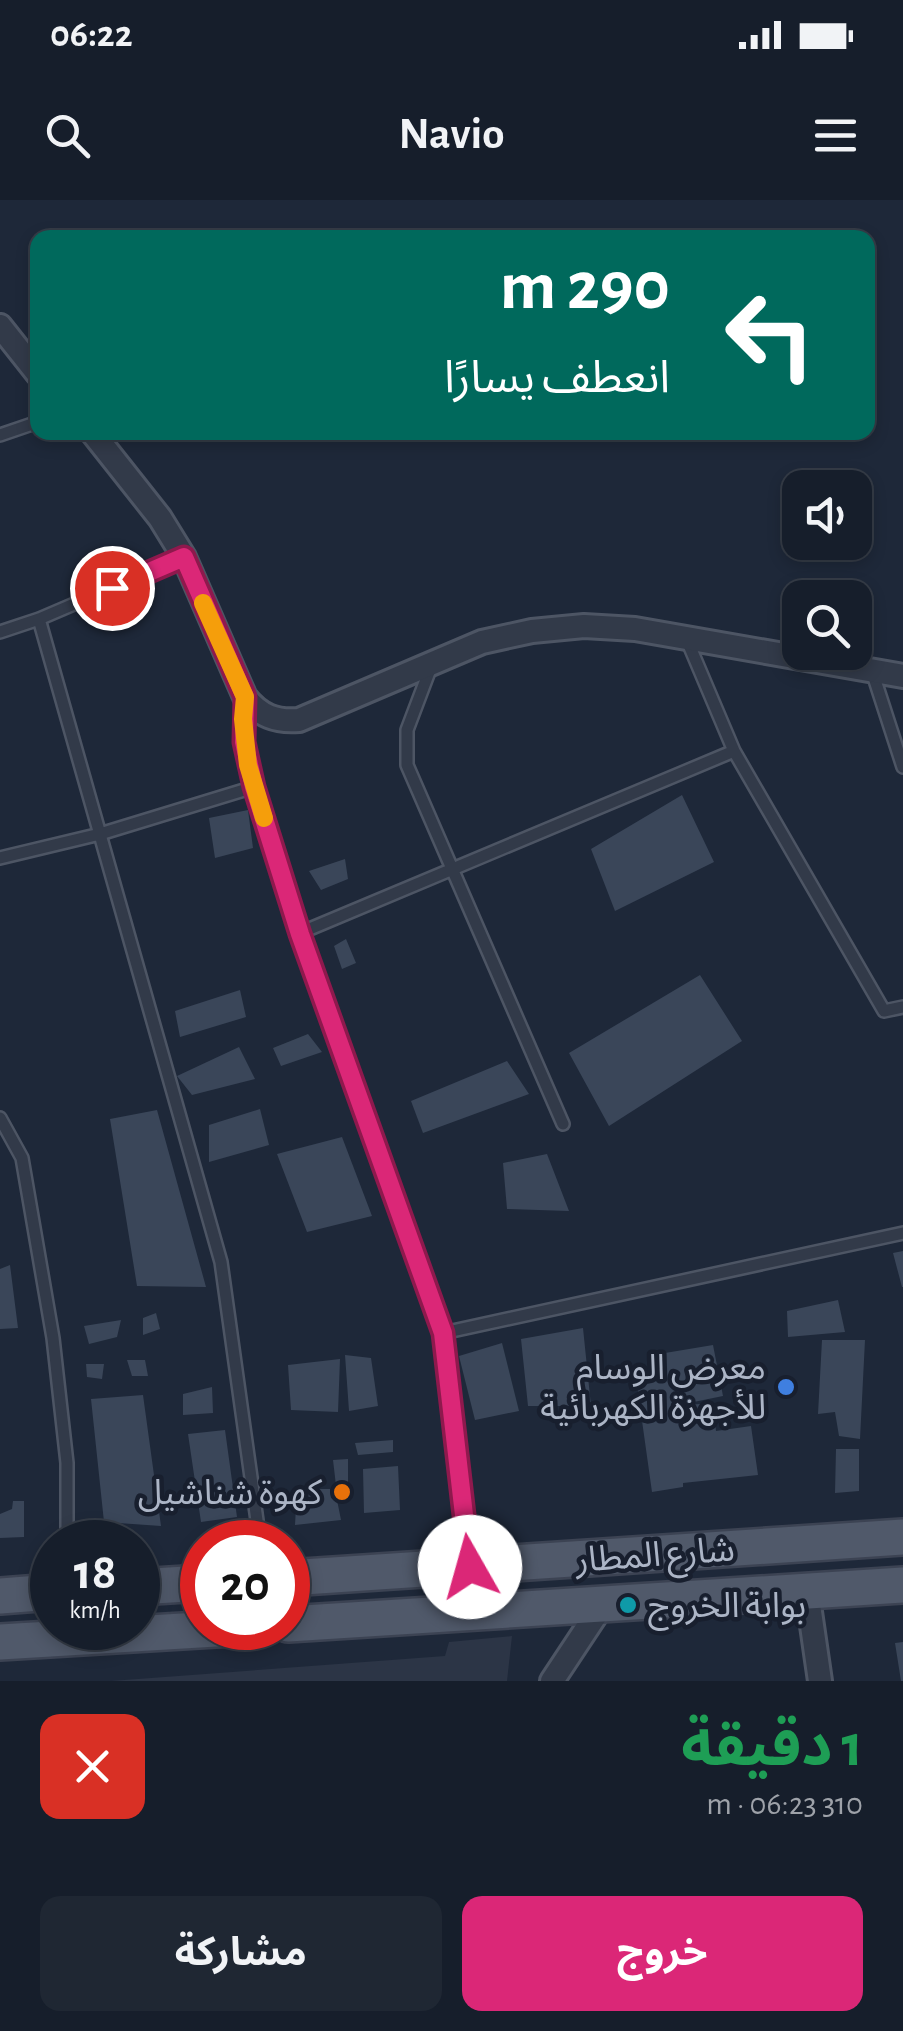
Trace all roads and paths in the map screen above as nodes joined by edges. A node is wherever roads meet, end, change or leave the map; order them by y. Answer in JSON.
{"nodes":[{"id":1,"x":0,"y":326,"type":"edge"},
{"id":2,"x":30,"y":364,"type":"edge"},
{"id":3,"x":30,"y":425,"type":"edge"},
{"id":4,"x":0,"y":435,"type":"edge"},
{"id":5,"x":98,"y":440,"type":"edge"},
{"id":6,"x":184,"y":557,"type":"junction"},
{"id":7,"x":39,"y":620,"type":"junction"},
{"id":8,"x":0,"y":632,"type":"edge"},
{"id":9,"x":686,"y":638,"type":"junction"},
{"id":10,"x":782,"y":654,"type":"edge"},
{"id":11,"x":434,"y":660,"type":"junction"},
{"id":12,"x":872,"y":669,"type":"joint"},
{"id":13,"x":903,"y":676,"type":"edge"},
{"id":14,"x":245,"y":697,"type":"junction"},
{"id":15,"x":734,"y":751,"type":"junction"},
{"id":16,"x":903,"y":766,"type":"edge"},
{"id":17,"x":254,"y":787,"type":"junction"},
{"id":18,"x":100,"y":834,"type":"junction"},
{"id":19,"x":0,"y":858,"type":"edge"},
{"id":20,"x":452,"y":870,"type":"junction"},
{"id":21,"x":300,"y":934,"type":"junction"},
{"id":22,"x":903,"y":1007,"type":"edge"},
{"id":23,"x":0,"y":1118,"type":"edge"},
{"id":24,"x":563,"y":1124,"type":"dead end"},
{"id":25,"x":903,"y":1233,"type":"edge"},
{"id":26,"x":443,"y":1333,"type":"junction"},
{"id":27,"x":67,"y":1520,"type":"edge"},
{"id":28,"x":257,"y":1520,"type":"edge"},
{"id":29,"x":903,"y":1538,"type":"edge"},
{"id":30,"x":470,"y":1567,"type":"junction"},
{"id":31,"x":310,"y":1577,"type":"edge"},
{"id":32,"x":903,"y":1585,"type":"edge"},
{"id":33,"x":807,"y":1591,"type":"junction"},
{"id":34,"x":30,"y":1594,"type":"edge"},
{"id":35,"x":0,"y":1596,"type":"edge"},
{"id":36,"x":603,"y":1604,"type":"junction"},
{"id":37,"x":310,"y":1623,"type":"edge"},
{"id":38,"x":180,"y":1631,"type":"edge"},
{"id":39,"x":0,"y":1642,"type":"edge"},
{"id":40,"x":552,"y":1681,"type":"edge"},
{"id":41,"x":820,"y":1681,"type":"edge"}],
"edges":[{"from":1,"to":2,"type":"street"},
{"from":3,"to":4,"type":"lane"},
{"from":5,"to":6,"type":"street"},
{"from":6,"to":7,"type":"lane"},
{"from":6,"to":14,"type":"street"},
{"from":7,"to":8,"type":"lane"},
{"from":7,"to":18,"type":"lane"},
{"from":9,"to":10,"type":"street"},
{"from":9,"to":11,"type":"street"},
{"from":9,"to":15,"type":"lane"},
{"from":11,"to":14,"type":"street"},
{"from":11,"to":20,"type":"lane"},
{"from":12,"to":13,"type":"street"},
{"from":12,"to":16,"type":"lane"},
{"from":14,"to":17,"type":"lane"},
{"from":15,"to":20,"type":"lane"},
{"from":15,"to":22,"type":"lane"},
{"from":17,"to":18,"type":"lane"},
{"from":17,"to":21,"type":"lane"},
{"from":18,"to":19,"type":"lane"},
{"from":18,"to":28,"type":"lane"},
{"from":20,"to":21,"type":"lane"},
{"from":20,"to":24,"type":"lane"},
{"from":21,"to":26,"type":"lane"},
{"from":23,"to":27,"type":"lane"},
{"from":25,"to":26,"type":"lane"},
{"from":26,"to":30,"type":"lane"},
{"from":29,"to":30,"type":"main road","name":"شارع المطار"},
{"from":30,"to":31,"type":"main road","name":"شارع المطار"},
{"from":32,"to":33,"type":"main road","name":"شارع المطار"},
{"from":33,"to":36,"type":"main road","name":"شارع المطار"},
{"from":33,"to":41,"type":"street"},
{"from":34,"to":35,"type":"main road"},
{"from":36,"to":37,"type":"main road","name":"شارع المطار"},
{"from":36,"to":40,"type":"street"},
{"from":38,"to":39,"type":"main road"}]}
